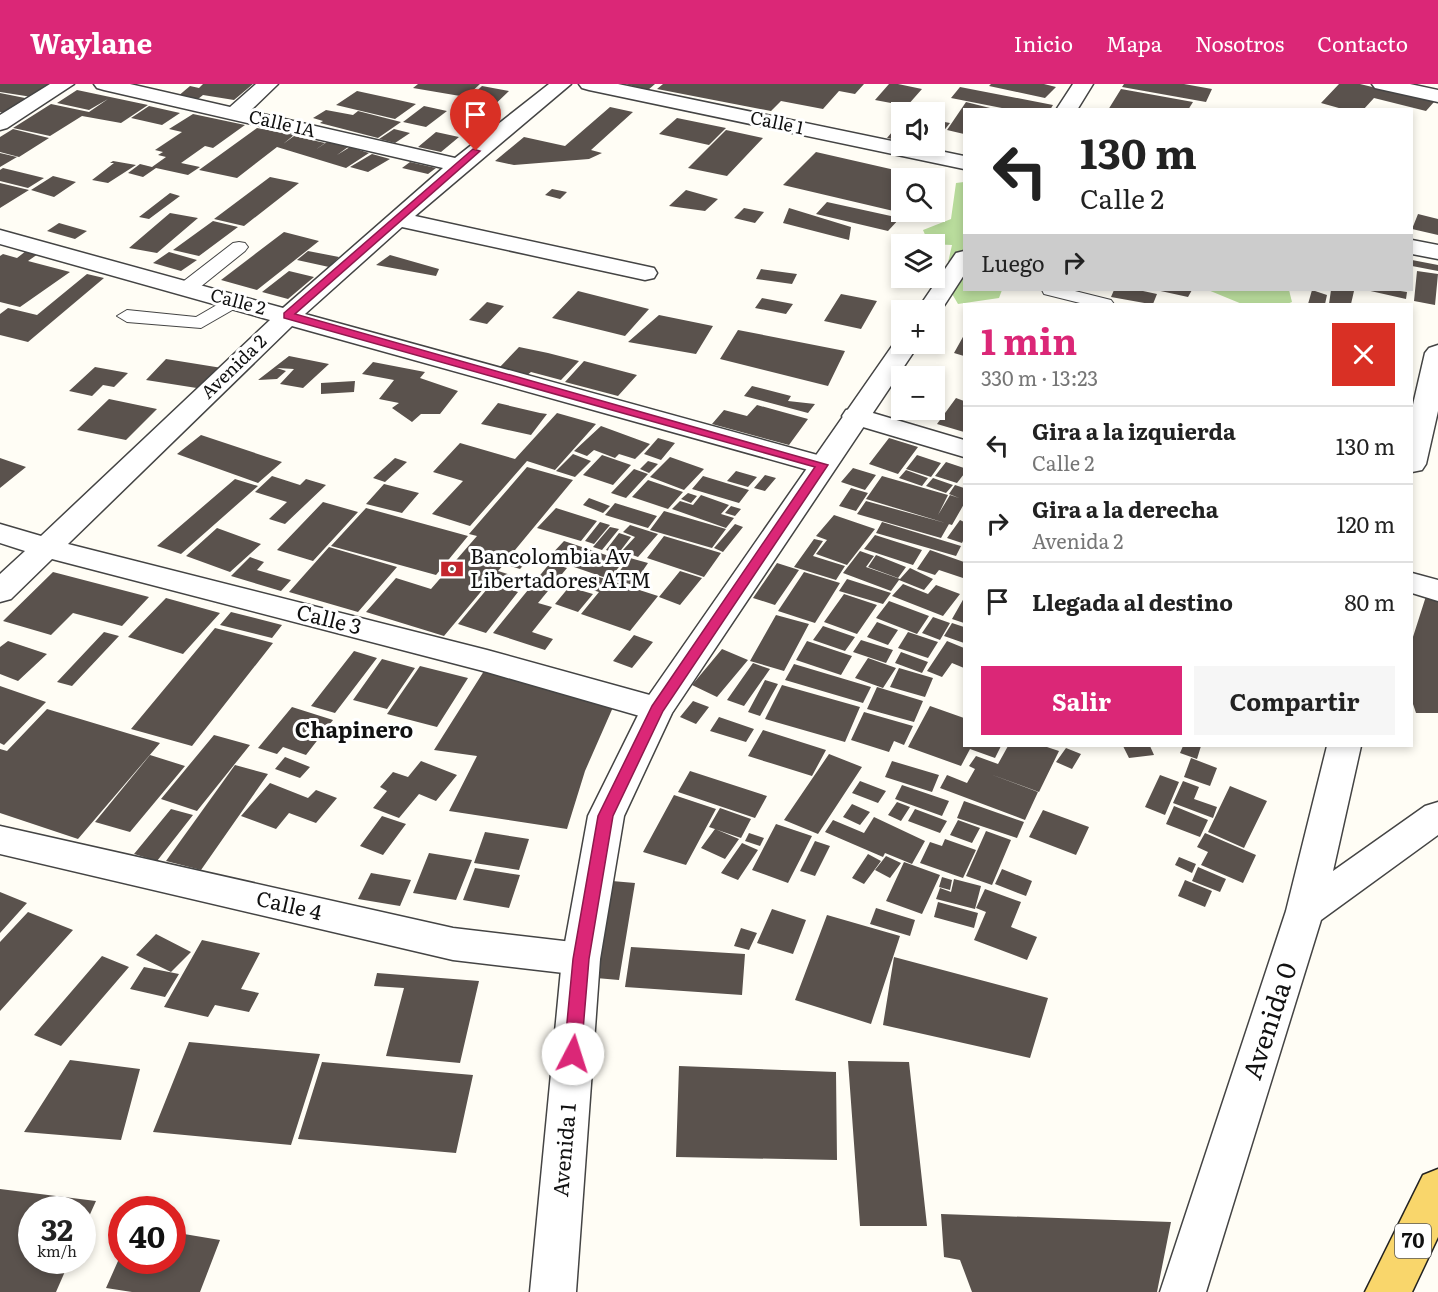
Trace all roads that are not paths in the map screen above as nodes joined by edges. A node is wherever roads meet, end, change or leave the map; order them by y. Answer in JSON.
{"nodes":[{"id":1,"x":64,"y":84,"type":"edge"},
{"id":2,"x":105,"y":84,"type":"edge"},
{"id":3,"x":268,"y":84,"type":"edge"},
{"id":4,"x":561,"y":84,"type":"edge"},
{"id":5,"x":590,"y":84,"type":"edge"},
{"id":6,"x":1083,"y":84,"type":"edge"},
{"id":7,"x":1382,"y":84,"type":"edge"},
{"id":8,"x":1438,"y":96,"type":"edge"},
{"id":9,"x":1067,"y":108,"type":"edge"},
{"id":10,"x":234,"y":114,"type":"junction"},
{"id":11,"x":0,"y":124,"type":"edge"},
{"id":12,"x":963,"y":163,"type":"edge"},
{"id":13,"x":459,"y":165,"type":"junction"},
{"id":14,"x":396,"y":219,"type":"junction"},
{"id":15,"x":0,"y":237,"type":"edge"},
{"id":16,"x":239,"y":247,"type":"dead end"},
{"id":17,"x":1413,"y":247,"type":"edge"},
{"id":18,"x":1438,"y":252,"type":"edge"},
{"id":19,"x":963,"y":262,"type":"edge"},
{"id":20,"x":645,"y":273,"type":"dead end"},
{"id":21,"x":187,"y":288,"type":"junction"},
{"id":22,"x":1056,"y":291,"type":"edge"},
{"id":23,"x":935,"y":300,"type":"edge"},
{"id":24,"x":234,"y":301,"type":"junction"},
{"id":25,"x":1100,"y":303,"type":"edge"},
{"id":26,"x":288,"y":315,"type":"junction"},
{"id":27,"x":128,"y":316,"type":"dead end"},
{"id":28,"x":1438,"y":353,"type":"edge"},
{"id":29,"x":899,"y":354,"type":"edge"},
{"id":30,"x":856,"y":416,"type":"junction"},
{"id":31,"x":963,"y":449,"type":"edge"},
{"id":32,"x":1413,"y":460,"type":"edge"},
{"id":33,"x":822,"y":465,"type":"junction"},
{"id":34,"x":0,"y":533,"type":"edge"},
{"id":35,"x":47,"y":548,"type":"junction"},
{"id":36,"x":1413,"y":583,"type":"edge"},
{"id":37,"x":1438,"y":591,"type":"edge"},
{"id":38,"x":0,"y":592,"type":"edge"},
{"id":39,"x":657,"y":709,"type":"junction"},
{"id":40,"x":1344,"y":747,"type":"edge"},
{"id":41,"x":1438,"y":816,"type":"edge"},
{"id":42,"x":0,"y":840,"type":"edge"},
{"id":43,"x":1305,"y":911,"type":"junction"},
{"id":44,"x":581,"y":959,"type":"junction"},
{"id":45,"x":1438,"y":1190,"type":"edge"},
{"id":46,"x":553,"y":1292,"type":"edge"},
{"id":47,"x":1183,"y":1292,"type":"edge"},
{"id":48,"x":1388,"y":1292,"type":"edge"}],
"edges":[{"from":1,"to":11,"type":"street"},
{"from":2,"to":10,"type":"street","name":"Calle 1A"},
{"from":3,"to":10,"type":"street"},
{"from":4,"to":13,"type":"street","name":"Avenida 2"},
{"from":5,"to":12,"type":"street","name":"Calle 1"},
{"from":6,"to":9,"type":"street"},
{"from":7,"to":8,"type":"street"},
{"from":10,"to":13,"type":"street","name":"Calle 1A"},
{"from":13,"to":14,"type":"street","name":"Avenida 2"},
{"from":14,"to":20,"type":"street"},
{"from":14,"to":26,"type":"street","name":"Avenida 2"},
{"from":15,"to":21,"type":"street","name":"Calle 2"},
{"from":16,"to":21,"type":"lane"},
{"from":17,"to":18,"type":"street"},
{"from":19,"to":23,"type":"street"},
{"from":21,"to":24,"type":"street","name":"Calle 2"},
{"from":22,"to":25,"type":"lane"},
{"from":24,"to":26,"type":"street","name":"Calle 2"},
{"from":24,"to":27,"type":"lane"},
{"from":26,"to":33,"type":"street","name":"Calle 2"},
{"from":26,"to":35,"type":"street","name":"Avenida 2"},
{"from":28,"to":32,"type":"street"},
{"from":29,"to":30,"type":"street","name":"Avenida 1"},
{"from":30,"to":31,"type":"street"},
{"from":30,"to":33,"type":"street","name":"Avenida 1"},
{"from":33,"to":39,"type":"street","name":"Avenida 1"},
{"from":34,"to":35,"type":"street","name":"Calle 3"},
{"from":35,"to":38,"type":"street","name":"Avenida 2"},
{"from":35,"to":39,"type":"street","name":"Calle 3"},
{"from":36,"to":37,"type":"street"},
{"from":39,"to":44,"type":"street","name":"Avenida 1"},
{"from":40,"to":43,"type":"street","name":"Avenida 0"},
{"from":41,"to":43,"type":"street"},
{"from":42,"to":44,"type":"street","name":"Calle 4"},
{"from":43,"to":47,"type":"street","name":"Avenida 0"},
{"from":44,"to":46,"type":"street","name":"Avenida 1"},
{"from":45,"to":48,"type":"main road","number":"70"}]}
